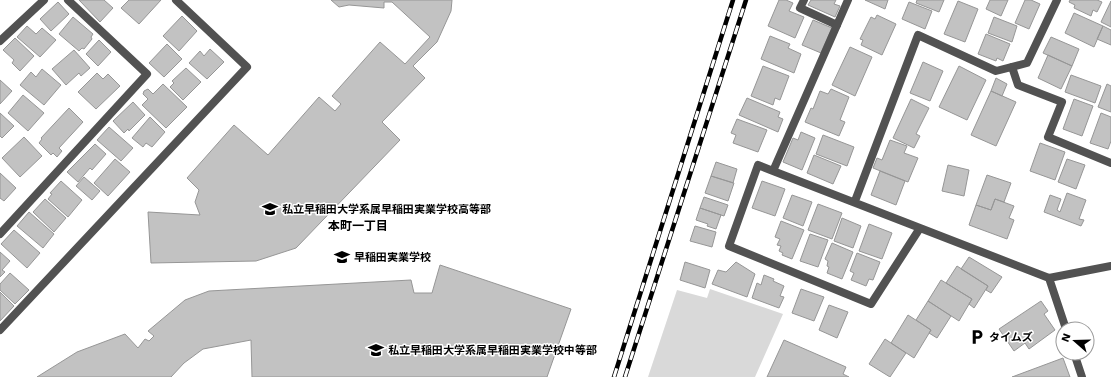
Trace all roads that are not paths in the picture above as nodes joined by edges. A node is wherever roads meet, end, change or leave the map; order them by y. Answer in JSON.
{"nodes":[{"id":1,"x":44,"y":0,"type":"edge"},
{"id":2,"x":68,"y":0,"type":"edge"},
{"id":3,"x":176,"y":0,"type":"edge"},
{"id":4,"x":804,"y":0,"type":"edge"},
{"id":5,"x":848,"y":0,"type":"edge"},
{"id":6,"x":1057,"y":0,"type":"edge"},
{"id":7,"x":837,"y":25,"type":"junction"},
{"id":8,"x":0,"y":41,"type":"edge"},
{"id":9,"x":1012,"y":67,"type":"junction"},
{"id":10,"x":1111,"y":163,"type":"edge"},
{"id":11,"x":773,"y":171,"type":"junction"},
{"id":12,"x":855,"y":201,"type":"junction"},
{"id":13,"x":920,"y":228,"type":"junction"},
{"id":14,"x":0,"y":234,"type":"edge"},
{"id":15,"x":1111,"y":266,"type":"edge"},
{"id":16,"x":1049,"y":278,"type":"junction"},
{"id":17,"x":1063,"y":321,"type":"edge"},
{"id":18,"x":0,"y":330,"type":"edge"},
{"id":19,"x":1077,"y":361,"type":"edge"},
{"id":20,"x":1082,"y":377,"type":"edge"}],
"edges":[{"from":1,"to":8,"type":"street"},
{"from":2,"to":14,"type":"street"},
{"from":3,"to":18,"type":"street"},
{"from":4,"to":7,"type":"street"},
{"from":5,"to":7,"type":"street"},
{"from":6,"to":9,"type":"street"},
{"from":7,"to":11,"type":"street"},
{"from":9,"to":10,"type":"street"},
{"from":9,"to":12,"type":"street"},
{"from":11,"to":12,"type":"street"},
{"from":11,"to":13,"type":"street"},
{"from":12,"to":13,"type":"street"},
{"from":13,"to":16,"type":"street"},
{"from":15,"to":16,"type":"street"},
{"from":16,"to":17,"type":"street"},
{"from":19,"to":20,"type":"street"}]}
